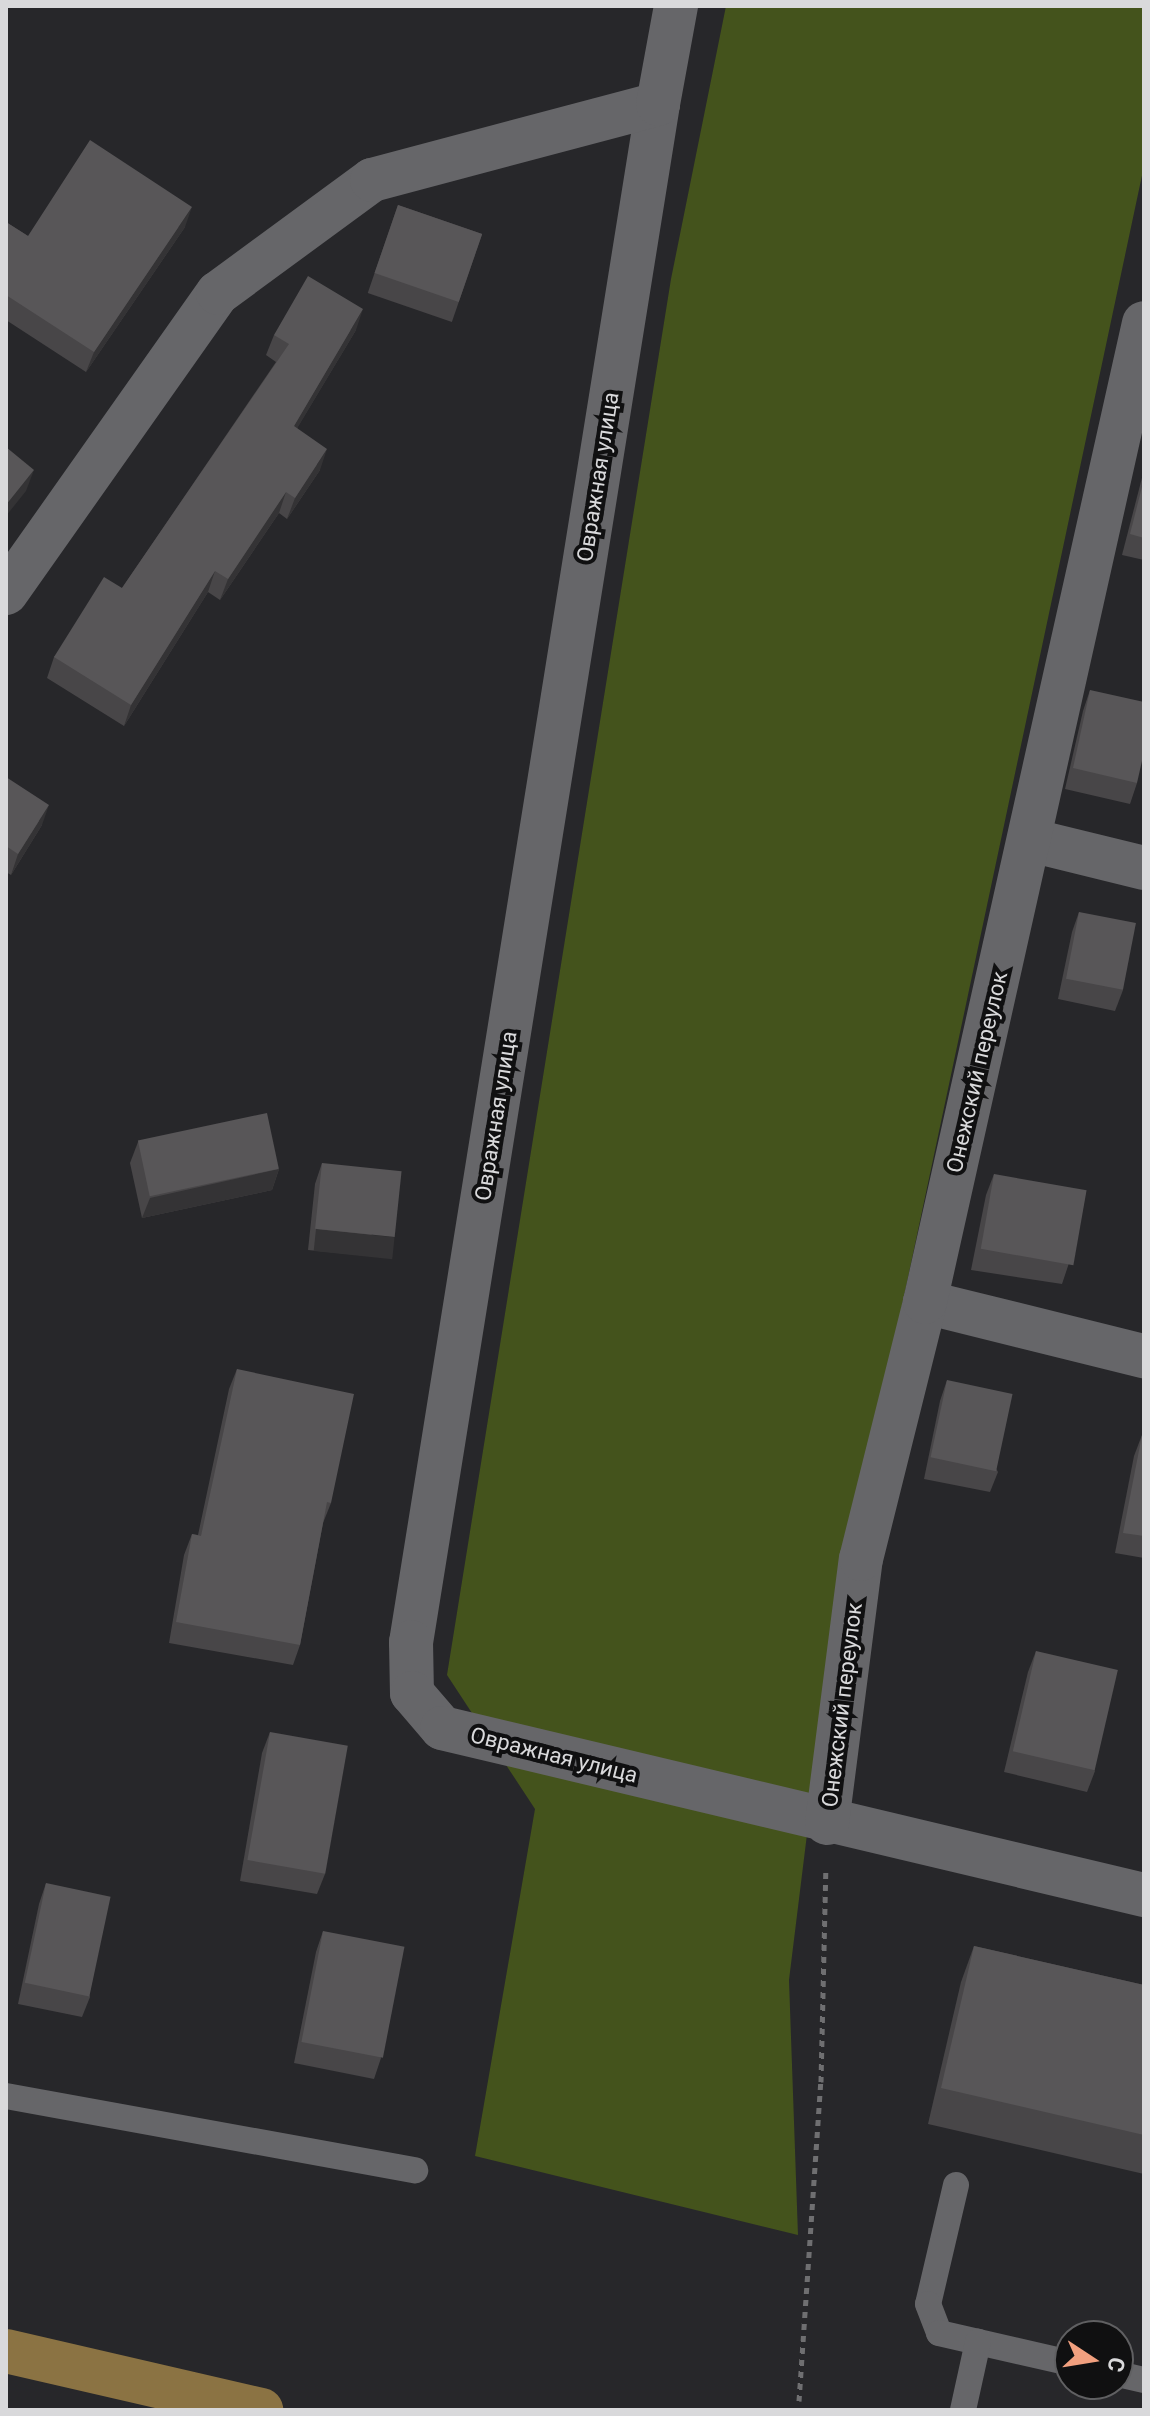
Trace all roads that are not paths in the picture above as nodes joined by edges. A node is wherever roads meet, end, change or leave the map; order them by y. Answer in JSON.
{"nodes":[{"id":1,"x":676,"y":6,"type":"edge"},
{"id":2,"x":658,"y":104,"type":"junction"},
{"id":3,"x":1142,"y":348,"type":"edge"},
{"id":4,"x":6,"y":593,"type":"edge"},
{"id":5,"x":1030,"y":840,"type":"junction"},
{"id":6,"x":1144,"y":868,"type":"edge"},
{"id":7,"x":925,"y":1302,"type":"junction"},
{"id":8,"x":1144,"y":1356,"type":"edge"},
{"id":9,"x":827,"y":1823,"type":"junction"},
{"id":10,"x":1144,"y":1895,"type":"edge"},
{"id":11,"x":6,"y":2096,"type":"edge"},
{"id":12,"x":415,"y":2170,"type":"dead end"},
{"id":13,"x":956,"y":2185,"type":"dead end"},
{"id":14,"x":978,"y":2342,"type":"junction"},
{"id":15,"x":6,"y":2351,"type":"edge"},
{"id":16,"x":1054,"y":2359,"type":"edge"},
{"id":17,"x":261,"y":2410,"type":"edge"},
{"id":18,"x":963,"y":2410,"type":"edge"}],
"edges":[{"from":1,"to":2,"type":"street","name":"Овражная улица"},
{"from":2,"to":4,"type":"street"},
{"from":2,"to":9,"type":"street","name":"Овражная улица"},
{"from":3,"to":5,"type":"street","name":"Онежский переулок"},
{"from":5,"to":6,"type":"street"},
{"from":5,"to":7,"type":"street","name":"Онежский переулок"},
{"from":7,"to":8,"type":"street"},
{"from":7,"to":9,"type":"street","name":"Онежский переулок"},
{"from":9,"to":10,"type":"street","name":"Овражная улица"},
{"from":11,"to":12,"type":"lane"},
{"from":13,"to":14,"type":"lane"},
{"from":14,"to":16,"type":"lane"},
{"from":14,"to":18,"type":"lane"},
{"from":15,"to":17,"type":"main road"}]}
